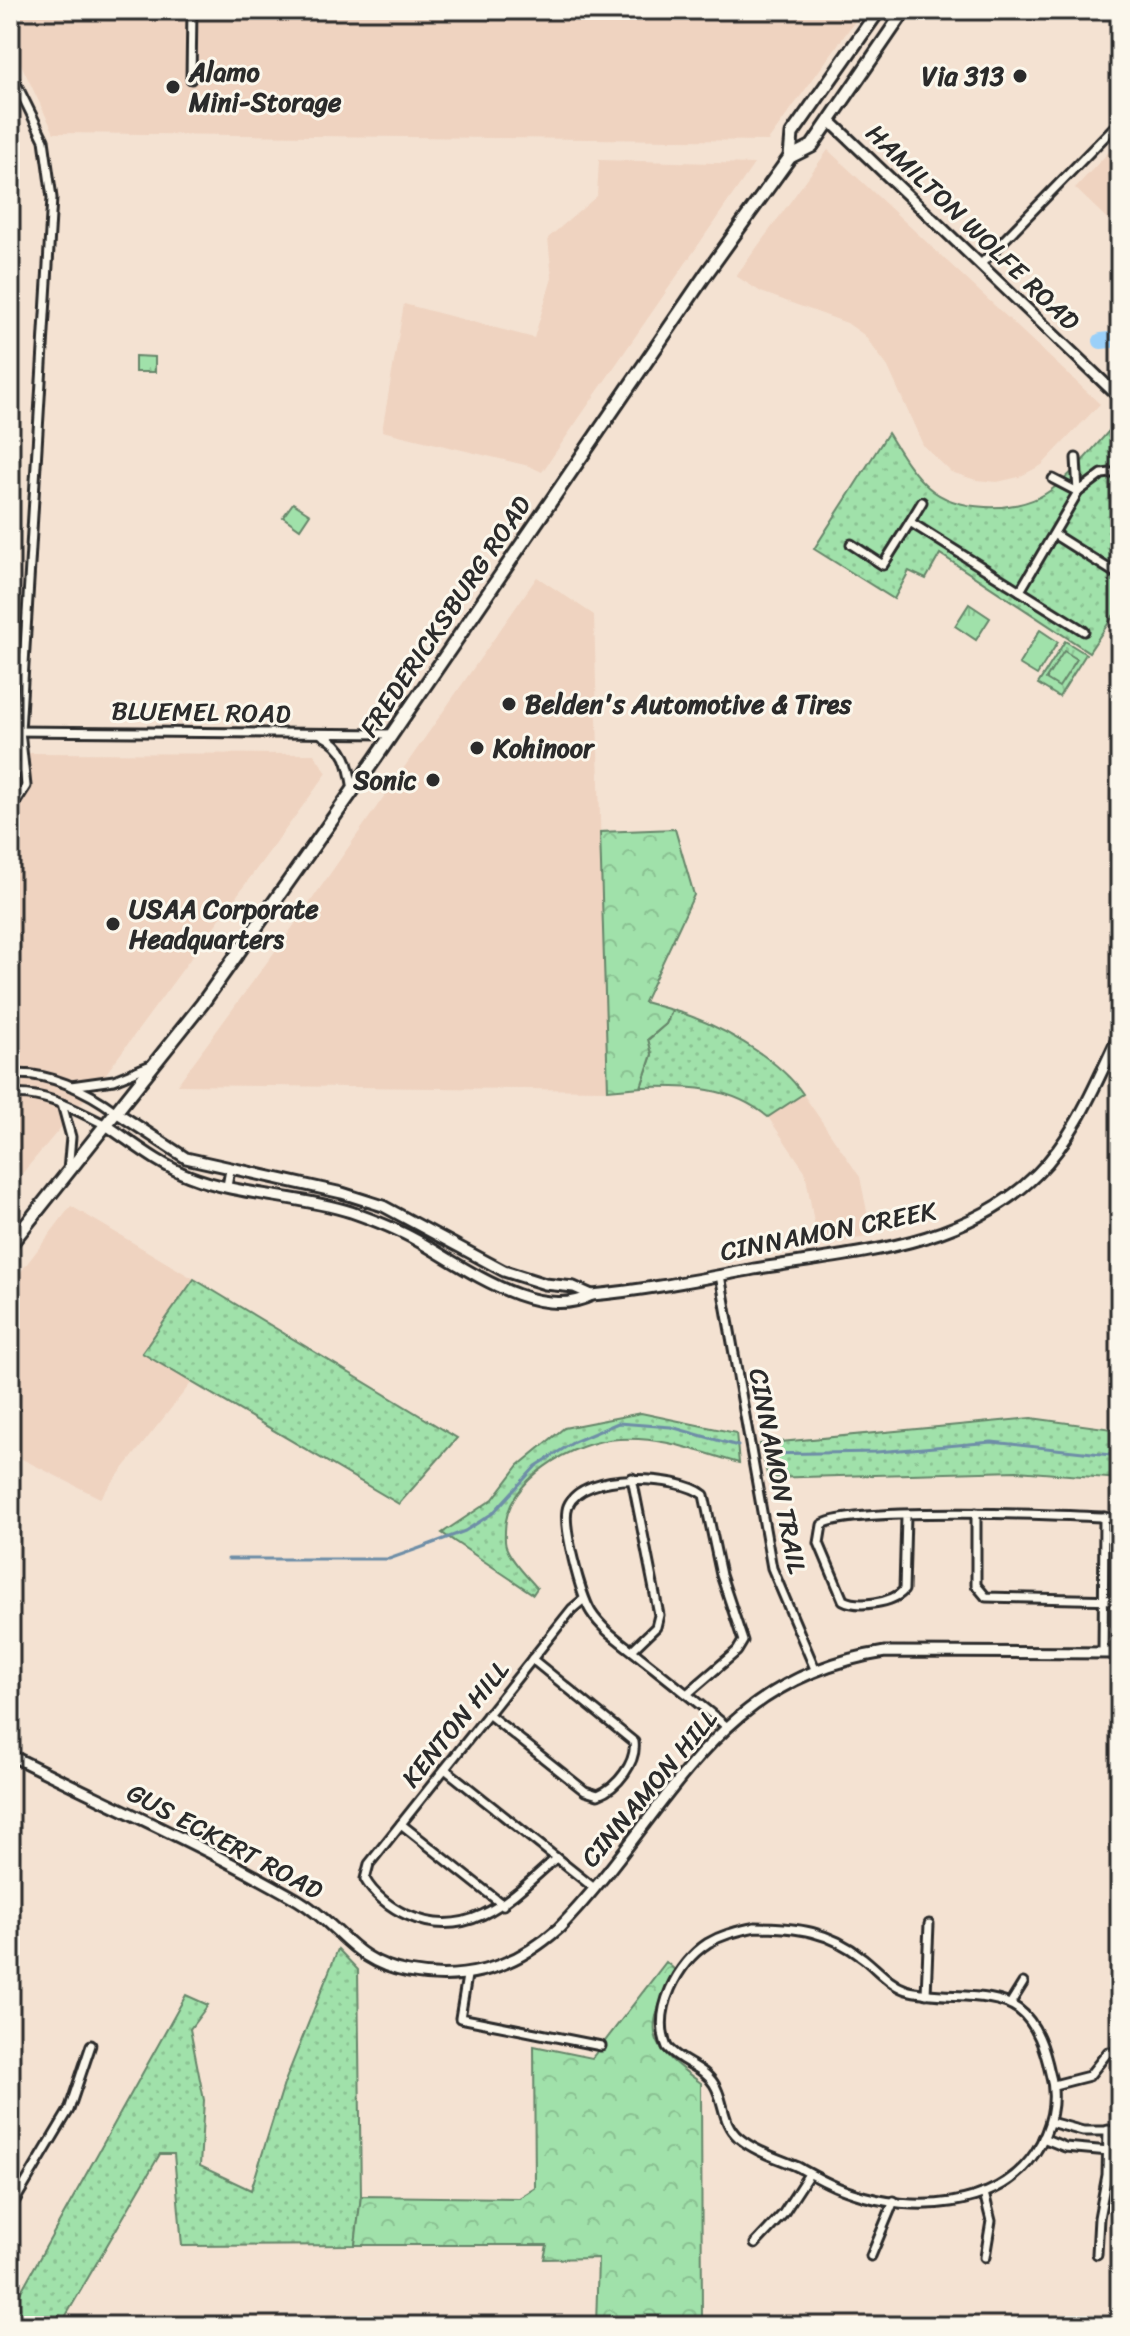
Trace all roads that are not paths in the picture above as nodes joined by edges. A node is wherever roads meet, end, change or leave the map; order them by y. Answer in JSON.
{"nodes":[{"id":1,"x":192,"y":10,"type":"edge"},
{"id":2,"x":879,"y":10,"type":"edge"},
{"id":3,"x":905,"y":10,"type":"edge"},
{"id":4,"x":10,"y":71,"type":"edge"},
{"id":5,"x":191,"y":79,"type":"dead end"},
{"id":6,"x":824,"y":89,"type":"junction"},
{"id":7,"x":830,"y":121,"type":"junction"},
{"id":8,"x":1120,"y":121,"type":"edge"},
{"id":9,"x":790,"y":157,"type":"junction"},
{"id":10,"x":980,"y":265,"type":"junction"},
{"id":11,"x":1120,"y":398,"type":"edge"},
{"id":12,"x":1076,"y":458,"type":"dead end"},
{"id":13,"x":1120,"y":472,"type":"edge"},
{"id":14,"x":1053,"y":479,"type":"dead end"},
{"id":15,"x":1078,"y":492,"type":"junction"},
{"id":16,"x":922,"y":502,"type":"dead end"},
{"id":17,"x":910,"y":522,"type":"junction"},
{"id":18,"x":1055,"y":535,"type":"junction"},
{"id":19,"x":851,"y":544,"type":"dead end"},
{"id":20,"x":1120,"y":576,"type":"edge"},
{"id":21,"x":1020,"y":591,"type":"junction"},
{"id":22,"x":1084,"y":631,"type":"dead end"},
{"id":23,"x":10,"y":731,"type":"edge"},
{"id":24,"x":20,"y":731,"type":"junction"},
{"id":25,"x":320,"y":734,"type":"junction"},
{"id":26,"x":392,"y":734,"type":"junction"},
{"id":27,"x":22,"y":765,"type":"junction"},
{"id":28,"x":10,"y":780,"type":"edge"},
{"id":29,"x":353,"y":791,"type":"junction"},
{"id":30,"x":10,"y":811,"type":"edge"},
{"id":31,"x":1120,"y":1033,"type":"edge"},
{"id":32,"x":153,"y":1064,"type":"junction"},
{"id":33,"x":10,"y":1075,"type":"edge"},
{"id":34,"x":69,"y":1086,"type":"junction"},
{"id":35,"x":10,"y":1095,"type":"edge"},
{"id":36,"x":62,"y":1104,"type":"junction"},
{"id":37,"x":116,"y":1112,"type":"junction"},
{"id":38,"x":106,"y":1125,"type":"junction"},
{"id":39,"x":230,"y":1170,"type":"junction"},
{"id":40,"x":68,"y":1171,"type":"junction"},
{"id":41,"x":227,"y":1186,"type":"junction"},
{"id":42,"x":10,"y":1245,"type":"edge"},
{"id":43,"x":720,"y":1275,"type":"junction"},
{"id":44,"x":545,"y":1284,"type":"junction"},
{"id":45,"x":592,"y":1295,"type":"junction"},
{"id":46,"x":542,"y":1300,"type":"junction"},
{"id":47,"x":632,"y":1478,"type":"junction"},
{"id":48,"x":976,"y":1513,"type":"junction"},
{"id":49,"x":906,"y":1516,"type":"junction"},
{"id":50,"x":1104,"y":1517,"type":"junction"},
{"id":51,"x":1120,"y":1518,"type":"edge"},
{"id":52,"x":584,"y":1599,"type":"junction"},
{"id":53,"x":1104,"y":1600,"type":"junction"},
{"id":54,"x":1120,"y":1600,"type":"edge"},
{"id":55,"x":632,"y":1650,"type":"junction"},
{"id":56,"x":1103,"y":1653,"type":"junction"},
{"id":57,"x":1120,"y":1653,"type":"edge"},
{"id":58,"x":532,"y":1659,"type":"junction"},
{"id":59,"x":815,"y":1669,"type":"junction"},
{"id":60,"x":687,"y":1694,"type":"junction"},
{"id":61,"x":488,"y":1714,"type":"junction"},
{"id":62,"x":726,"y":1726,"type":"junction"},
{"id":63,"x":10,"y":1755,"type":"edge"},
{"id":64,"x":445,"y":1769,"type":"junction"},
{"id":65,"x":401,"y":1824,"type":"junction"},
{"id":66,"x":556,"y":1858,"type":"junction"},
{"id":67,"x":594,"y":1888,"type":"junction"},
{"id":68,"x":503,"y":1905,"type":"junction"},
{"id":69,"x":929,"y":1924,"type":"dead end"},
{"id":70,"x":467,"y":1976,"type":"junction"},
{"id":71,"x":1023,"y":1983,"type":"dead end"},
{"id":72,"x":926,"y":1994,"type":"junction"},
{"id":73,"x":1010,"y":2004,"type":"junction"},
{"id":74,"x":91,"y":2045,"type":"dead end"},
{"id":75,"x":601,"y":2046,"type":"dead end"},
{"id":76,"x":1108,"y":2052,"type":"dead end"},
{"id":77,"x":1054,"y":2085,"type":"junction"},
{"id":78,"x":1050,"y":2122,"type":"junction"},
{"id":79,"x":1108,"y":2130,"type":"junction"},
{"id":80,"x":1120,"y":2131,"type":"edge"},
{"id":81,"x":1043,"y":2138,"type":"junction"},
{"id":82,"x":1106,"y":2151,"type":"junction"},
{"id":83,"x":1120,"y":2152,"type":"edge"},
{"id":84,"x":809,"y":2174,"type":"junction"},
{"id":85,"x":984,"y":2193,"type":"junction"},
{"id":86,"x":894,"y":2201,"type":"junction"},
{"id":87,"x":10,"y":2209,"type":"edge"},
{"id":88,"x":755,"y":2244,"type":"dead end"},
{"id":89,"x":1097,"y":2254,"type":"dead end"},
{"id":90,"x":871,"y":2256,"type":"dead end"},
{"id":91,"x":985,"y":2257,"type":"dead end"}],
"edges":[{"from":1,"to":5,"type":"street"},
{"from":2,"to":6,"type":"main road","name":"FREDERICKSBURG ROAD"},
{"from":3,"to":7,"type":"main road","name":"FREDERICKSBURG ROAD"},
{"from":4,"to":24,"type":"street"},
{"from":6,"to":7,"type":"main road"},
{"from":6,"to":9,"type":"main road","name":"FREDERICKSBURG ROAD"},
{"from":7,"to":9,"type":"main road","name":"FREDERICKSBURG ROAD"},
{"from":7,"to":10,"type":"street","name":"HAMILTON WOLFE ROAD"},
{"from":8,"to":10,"type":"street"},
{"from":9,"to":26,"type":"main road","name":"FREDERICKSBURG ROAD"},
{"from":10,"to":11,"type":"street","name":"HAMILTON WOLFE ROAD"},
{"from":12,"to":15,"type":"street"},
{"from":13,"to":15,"type":"street"},
{"from":14,"to":15,"type":"street"},
{"from":15,"to":18,"type":"street"},
{"from":16,"to":17,"type":"street"},
{"from":17,"to":19,"type":"street"},
{"from":17,"to":21,"type":"street"},
{"from":18,"to":20,"type":"street"},
{"from":18,"to":21,"type":"street"},
{"from":21,"to":22,"type":"street"},
{"from":23,"to":24,"type":"street","name":"BLUEMEL ROAD"},
{"from":24,"to":25,"type":"street","name":"BLUEMEL ROAD"},
{"from":24,"to":27,"type":"street"},
{"from":25,"to":26,"type":"street","name":"BLUEMEL ROAD"},
{"from":25,"to":29,"type":"street"},
{"from":26,"to":29,"type":"main road","name":"FREDERICKSBURG ROAD"},
{"from":27,"to":28,"type":"street"},
{"from":27,"to":30,"type":"street"},
{"from":29,"to":32,"type":"main road","name":"FREDERICKSBURG ROAD"},
{"from":31,"to":43,"type":"street","name":"CINNAMON CREEK"},
{"from":32,"to":34,"type":"street"},
{"from":32,"to":37,"type":"main road","name":"FREDERICKSBURG ROAD"},
{"from":33,"to":34,"type":"street"},
{"from":34,"to":37,"type":"street"},
{"from":35,"to":36,"type":"street"},
{"from":36,"to":38,"type":"street"},
{"from":36,"to":40,"type":"street"},
{"from":37,"to":38,"type":"main road","name":"FREDERICKSBURG ROAD"},
{"from":37,"to":39,"type":"street","name":"CINNAMON CREEK"},
{"from":38,"to":40,"type":"main road","name":"FREDERICKSBURG ROAD"},
{"from":38,"to":41,"type":"street","name":"CINNAMON CREEK"},
{"from":39,"to":41,"type":"street"},
{"from":39,"to":44,"type":"street","name":"CINNAMON CREEK"},
{"from":40,"to":42,"type":"main road","name":"FREDERICKSBURG ROAD"},
{"from":41,"to":46,"type":"street","name":"CINNAMON CREEK"},
{"from":43,"to":45,"type":"street","name":"CINNAMON CREEK"},
{"from":43,"to":59,"type":"street","name":"CINNAMON TRAIL"},
{"from":44,"to":45,"type":"street","name":"CINNAMON CREEK"},
{"from":44,"to":46,"type":"street"},
{"from":45,"to":46,"type":"street","name":"CINNAMON CREEK"},
{"from":47,"to":52,"type":"street"},
{"from":47,"to":55,"type":"street"},
{"from":47,"to":60,"type":"street"},
{"from":48,"to":49,"type":"street"},
{"from":48,"to":50,"type":"street"},
{"from":48,"to":53,"type":"street"},
{"from":49,"to":49,"type":"street"},
{"from":50,"to":51,"type":"street"},
{"from":50,"to":53,"type":"street"},
{"from":52,"to":55,"type":"street"},
{"from":52,"to":58,"type":"street","name":"KENTON HILL"},
{"from":53,"to":54,"type":"street"},
{"from":53,"to":56,"type":"street"},
{"from":55,"to":60,"type":"street"},
{"from":56,"to":57,"type":"street","name":"CINNAMON HILL"},
{"from":56,"to":59,"type":"street","name":"CINNAMON HILL"},
{"from":58,"to":61,"type":"street","name":"KENTON HILL"},
{"from":58,"to":61,"type":"street"},
{"from":59,"to":62,"type":"street","name":"CINNAMON HILL"},
{"from":60,"to":62,"type":"street"},
{"from":61,"to":64,"type":"street","name":"KENTON HILL"},
{"from":62,"to":67,"type":"street","name":"CINNAMON HILL"},
{"from":63,"to":70,"type":"street","name":"GUS ECKERT ROAD"},
{"from":64,"to":65,"type":"street","name":"KENTON HILL"},
{"from":64,"to":66,"type":"street"},
{"from":65,"to":68,"type":"street"},
{"from":65,"to":68,"type":"street","name":"KENTON HILL"},
{"from":66,"to":67,"type":"street"},
{"from":66,"to":68,"type":"street"},
{"from":67,"to":70,"type":"street","name":"CINNAMON HILL"},
{"from":69,"to":72,"type":"street"},
{"from":70,"to":75,"type":"street"},
{"from":71,"to":73,"type":"street"},
{"from":72,"to":73,"type":"street"},
{"from":72,"to":84,"type":"street"},
{"from":73,"to":77,"type":"street"},
{"from":74,"to":87,"type":"street"},
{"from":76,"to":77,"type":"street"},
{"from":77,"to":78,"type":"street"},
{"from":78,"to":79,"type":"street"},
{"from":78,"to":81,"type":"street"},
{"from":79,"to":80,"type":"street"},
{"from":79,"to":82,"type":"street"},
{"from":81,"to":82,"type":"street"},
{"from":81,"to":85,"type":"street"},
{"from":82,"to":83,"type":"street"},
{"from":82,"to":89,"type":"street"},
{"from":84,"to":86,"type":"street"},
{"from":84,"to":88,"type":"street"},
{"from":85,"to":86,"type":"street"},
{"from":85,"to":91,"type":"street"},
{"from":86,"to":90,"type":"street"}]}
